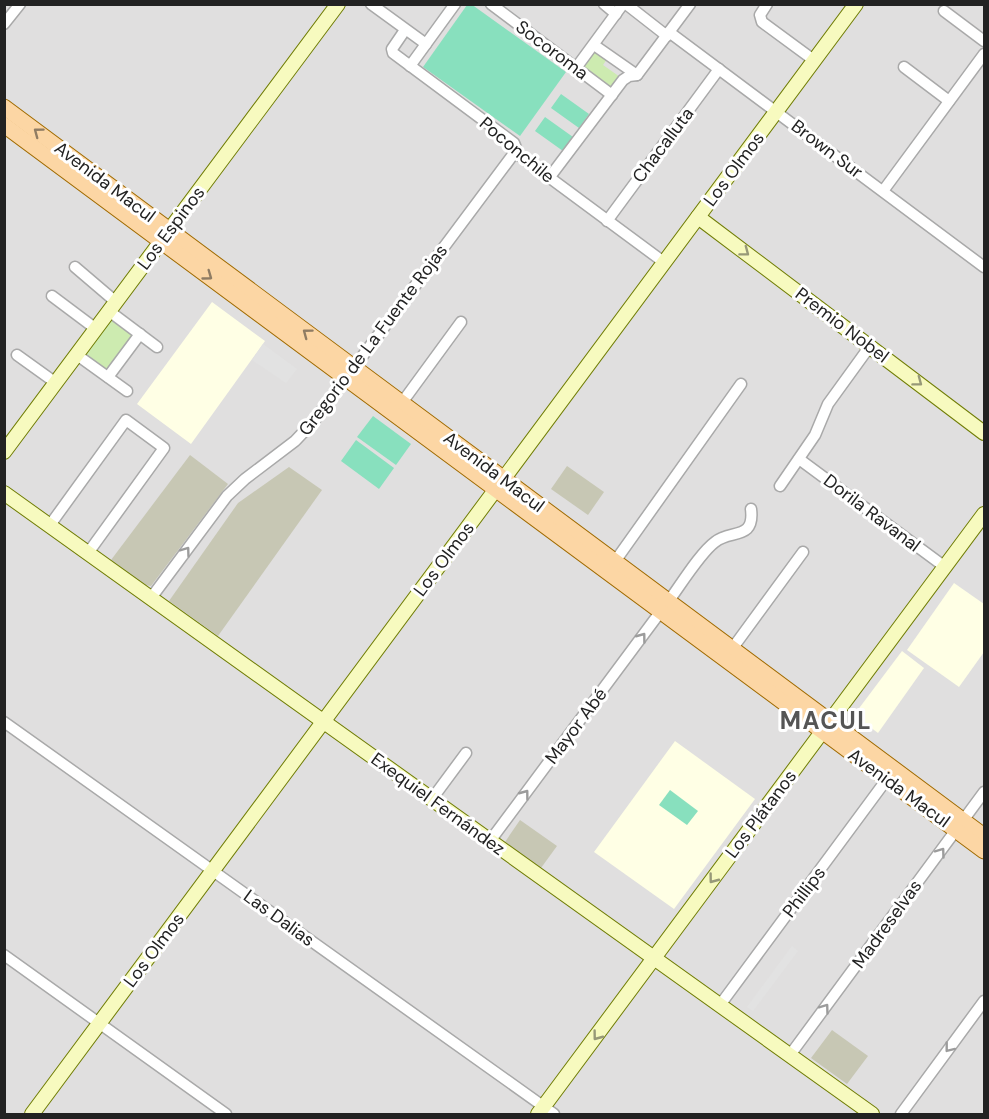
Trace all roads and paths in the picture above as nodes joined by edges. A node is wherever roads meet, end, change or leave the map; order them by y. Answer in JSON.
{"nodes":[{"id":1,"x":20,"y":4,"type":"edge"},
{"id":2,"x":338,"y":4,"type":"edge"},
{"id":3,"x":371,"y":4,"type":"edge"},
{"id":4,"x":455,"y":4,"type":"edge"},
{"id":5,"x":491,"y":4,"type":"edge"},
{"id":6,"x":604,"y":4,"type":"edge"},
{"id":7,"x":690,"y":4,"type":"edge"},
{"id":8,"x":767,"y":4,"type":"edge"},
{"id":9,"x":856,"y":4,"type":"edge"},
{"id":10,"x":622,"y":8,"type":"edge"},
{"id":11,"x":944,"y":10,"type":"dead end"},
{"id":12,"x":4,"y":24,"type":"edge"},
{"id":13,"x":405,"y":30,"type":"junction"},
{"id":14,"x":668,"y":34,"type":"junction"},
{"id":15,"x":984,"y":40,"type":"edge"},
{"id":16,"x":426,"y":44,"type":"junction"},
{"id":17,"x":594,"y":45,"type":"junction"},
{"id":18,"x":984,"y":54,"type":"edge"},
{"id":19,"x":815,"y":61,"type":"junction"},
{"id":20,"x":410,"y":66,"type":"junction"},
{"id":21,"x":904,"y":67,"type":"dead end"},
{"id":22,"x":576,"y":68,"type":"junction"},
{"id":23,"x":719,"y":69,"type":"junction"},
{"id":24,"x":637,"y":75,"type":"junction"},
{"id":25,"x":612,"y":95,"type":"junction"},
{"id":26,"x":949,"y":101,"type":"junction"},
{"id":27,"x":4,"y":107,"type":"edge"},
{"id":28,"x":777,"y":111,"type":"junction"},
{"id":29,"x":4,"y":125,"type":"edge"},
{"id":30,"x":514,"y":152,"type":"junction"},
{"id":31,"x":549,"y":178,"type":"junction"},
{"id":32,"x":883,"y":191,"type":"junction"},
{"id":33,"x":698,"y":217,"type":"junction"},
{"id":34,"x":607,"y":220,"type":"junction"},
{"id":35,"x":165,"y":236,"type":"junction"},
{"id":36,"x":664,"y":263,"type":"junction"},
{"id":37,"x":983,"y":263,"type":"edge"},
{"id":38,"x":75,"y":267,"type":"dead end"},
{"id":39,"x":52,"y":296,"type":"dead end"},
{"id":40,"x":113,"y":307,"type":"junction"},
{"id":41,"x":461,"y":322,"type":"dead end"},
{"id":42,"x":96,"y":329,"type":"junction"},
{"id":43,"x":140,"y":334,"type":"junction"},
{"id":44,"x":870,"y":346,"type":"junction"},
{"id":45,"x":157,"y":347,"type":"dead end"},
{"id":46,"x":17,"y":355,"type":"dead end"},
{"id":47,"x":77,"y":355,"type":"junction"},
{"id":48,"x":350,"y":373,"type":"junction"},
{"id":49,"x":108,"y":377,"type":"junction"},
{"id":50,"x":56,"y":383,"type":"junction"},
{"id":51,"x":741,"y":384,"type":"dead end"},
{"id":52,"x":127,"y":391,"type":"dead end"},
{"id":53,"x":401,"y":404,"type":"junction"},
{"id":54,"x":984,"y":433,"type":"edge"},
{"id":55,"x":4,"y":452,"type":"edge"},
{"id":56,"x":799,"y":459,"type":"junction"},
{"id":57,"x":500,"y":484,"type":"junction"},
{"id":58,"x":780,"y":486,"type":"dead end"},
{"id":59,"x":4,"y":493,"type":"edge"},
{"id":60,"x":752,"y":509,"type":"dead end"},
{"id":61,"x":984,"y":514,"type":"edge"},
{"id":62,"x":50,"y":525,"type":"junction"},
{"id":63,"x":803,"y":552,"type":"dead end"},
{"id":64,"x":88,"y":553,"type":"junction"},
{"id":65,"x":611,"y":566,"type":"junction"},
{"id":66,"x":945,"y":567,"type":"junction"},
{"id":67,"x":152,"y":598,"type":"junction"},
{"id":68,"x":665,"y":606,"type":"junction"},
{"id":69,"x":732,"y":649,"type":"junction"},
{"id":70,"x":4,"y":722,"type":"edge"},
{"id":71,"x":324,"y":722,"type":"junction"},
{"id":72,"x":827,"y":727,"type":"junction"},
{"id":73,"x":466,"y":753,"type":"dead end"},
{"id":74,"x":887,"y":779,"type":"junction"},
{"id":75,"x":984,"y":792,"type":"edge"},
{"id":76,"x":432,"y":799,"type":"junction"},
{"id":77,"x":960,"y":825,"type":"junction"},
{"id":78,"x":984,"y":837,"type":"edge"},
{"id":79,"x":490,"y":841,"type":"junction"},
{"id":80,"x":984,"y":851,"type":"edge"},
{"id":81,"x":213,"y":871,"type":"junction"},
{"id":82,"x":4,"y":955,"type":"edge"},
{"id":83,"x":654,"y":958,"type":"junction"},
{"id":84,"x":984,"y":1001,"type":"edge"},
{"id":85,"x":720,"y":1005,"type":"junction"},
{"id":86,"x":99,"y":1023,"type":"junction"},
{"id":87,"x":790,"y":1055,"type":"junction"},
{"id":88,"x":545,"y":1112,"type":"edge"},
{"id":89,"x":32,"y":1114,"type":"edge"},
{"id":90,"x":226,"y":1114,"type":"edge"},
{"id":91,"x":872,"y":1114,"type":"edge"},
{"id":92,"x":901,"y":1114,"type":"edge"}],
"edges":[{"from":1,"to":12,"type":"street"},
{"from":2,"to":35,"type":"street","name":"Los Espinos"},
{"from":3,"to":13,"type":"street"},
{"from":4,"to":16,"type":"street"},
{"from":5,"to":22,"type":"street","name":"Socoroma"},
{"from":6,"to":10,"type":"street","name":"Brown Sur"},
{"from":7,"to":14,"type":"street"},
{"from":8,"to":19,"type":"street"},
{"from":9,"to":19,"type":"street","name":"Los Olmos"},
{"from":10,"to":14,"type":"street","name":"Brown Sur"},
{"from":10,"to":17,"type":"street"},
{"from":11,"to":15,"type":"street"},
{"from":13,"to":16,"type":"street"},
{"from":13,"to":20,"type":"street","name":"Poconchile"},
{"from":14,"to":23,"type":"street","name":"Brown Sur"},
{"from":14,"to":24,"type":"street"},
{"from":16,"to":20,"type":"street"},
{"from":17,"to":22,"type":"street"},
{"from":17,"to":24,"type":"street"},
{"from":18,"to":26,"type":"street"},
{"from":19,"to":28,"type":"street","name":"Los Olmos"},
{"from":20,"to":30,"type":"street","name":"Poconchile"},
{"from":21,"to":26,"type":"street"},
{"from":22,"to":25,"type":"street","name":"Socoroma"},
{"from":23,"to":28,"type":"street","name":"Brown Sur"},
{"from":23,"to":34,"type":"street","name":"Chacalluta"},
{"from":24,"to":25,"type":"street"},
{"from":25,"to":31,"type":"street"},
{"from":26,"to":32,"type":"street"},
{"from":35,"to":27,"type":"main road","name":"Avenida Macul","one_way":true},
{"from":28,"to":32,"type":"street","name":"Brown Sur"},
{"from":28,"to":33,"type":"street","name":"Los Olmos"},
{"from":29,"to":35,"type":"main road","name":"Avenida Macul"},
{"from":30,"to":31,"type":"street","name":"Poconchile"},
{"from":30,"to":48,"type":"street","name":"Gregorio de La Fuente Rojas"},
{"from":31,"to":34,"type":"street","name":"Poconchile"},
{"from":32,"to":37,"type":"street","name":"Brown Sur"},
{"from":33,"to":36,"type":"street","name":"Los Olmos"},
{"from":33,"to":44,"type":"street","name":"Premio Nobel","one_way":true},
{"from":34,"to":36,"type":"street","name":"Poconchile"},
{"from":35,"to":40,"type":"street","name":"Los Espinos"},
{"from":35,"to":48,"type":"main road","name":"Avenida Macul"},
{"from":36,"to":57,"type":"street","name":"Los Olmos"},
{"from":38,"to":40,"type":"street"},
{"from":39,"to":42,"type":"street"},
{"from":40,"to":42,"type":"street","name":"Los Espinos"},
{"from":40,"to":43,"type":"street"},
{"from":41,"to":53,"type":"street"},
{"from":42,"to":47,"type":"street","name":"Los Espinos"},
{"from":43,"to":45,"type":"street"},
{"from":43,"to":49,"type":"street"},
{"from":44,"to":54,"type":"street","name":"Premio Nobel","one_way":true},
{"from":44,"to":56,"type":"street"},
{"from":46,"to":50,"type":"street"},
{"from":47,"to":49,"type":"street"},
{"from":47,"to":50,"type":"street","name":"Los Espinos"},
{"from":48,"to":53,"type":"main road","name":"Avenida Macul"},
{"from":48,"to":57,"type":"main road","name":"Avenida Macul"},
{"from":67,"to":48,"type":"street","name":"Gregorio de La Fuente Rojas","one_way":true},
{"from":49,"to":52,"type":"street"},
{"from":50,"to":55,"type":"street","name":"Los Espinos"},
{"from":51,"to":65,"type":"street"},
{"from":53,"to":57,"type":"main road","name":"Avenida Macul"},
{"from":56,"to":58,"type":"street"},
{"from":56,"to":66,"type":"street","name":"Dorila Ravanal"},
{"from":57,"to":65,"type":"main road","name":"Avenida Macul"},
{"from":57,"to":71,"type":"street","name":"Los Olmos"},
{"from":59,"to":62,"type":"street","name":"Exequiel Fernández"},
{"from":60,"to":68,"type":"street","name":"Mayor Abé"},
{"from":61,"to":66,"type":"street","name":"Los Plátanos"},
{"from":62,"to":64,"type":"street","name":"Exequiel Fernández"},
{"from":62,"to":64,"type":"street"},
{"from":63,"to":69,"type":"street"},
{"from":64,"to":67,"type":"street","name":"Exequiel Fernández"},
{"from":65,"to":68,"type":"main road","name":"Avenida Macul"},
{"from":66,"to":72,"type":"street","name":"Los Plátanos"},
{"from":67,"to":71,"type":"street","name":"Exequiel Fernández"},
{"from":68,"to":69,"type":"main road","name":"Avenida Macul"},
{"from":68,"to":72,"type":"main road","name":"Avenida Macul"},
{"from":79,"to":68,"type":"street","name":"Mayor Abé","one_way":true},
{"from":69,"to":72,"type":"main road","name":"Avenida Macul"},
{"from":70,"to":81,"type":"street","name":"Las Dalias"},
{"from":71,"to":76,"type":"street","name":"Exequiel Fernández"},
{"from":71,"to":81,"type":"street","name":"Los Olmos"},
{"from":72,"to":74,"type":"main road","name":"Avenida Macul"},
{"from":72,"to":77,"type":"main road","name":"Avenida Macul"},
{"from":72,"to":83,"type":"street","name":"Los Plátanos","one_way":true},
{"from":73,"to":76,"type":"street"},
{"from":74,"to":77,"type":"main road","name":"Avenida Macul"},
{"from":74,"to":85,"type":"street","name":"Phillips"},
{"from":75,"to":77,"type":"street","name":"Madreselvas"},
{"from":76,"to":79,"type":"street","name":"Exequiel Fernández"},
{"from":77,"to":78,"type":"main road","name":"Avenida Macul"},
{"from":77,"to":80,"type":"main road","name":"Avenida Macul"},
{"from":87,"to":77,"type":"street","name":"Madreselvas","one_way":true},
{"from":79,"to":83,"type":"street","name":"Exequiel Fernández"},
{"from":81,"to":86,"type":"street","name":"Los Olmos"},
{"from":81,"to":88,"type":"street","name":"Las Dalias"},
{"from":82,"to":86,"type":"street"},
{"from":83,"to":85,"type":"street","name":"Exequiel Fernández"},
{"from":83,"to":88,"type":"street","name":"Los Plátanos","one_way":true},
{"from":84,"to":92,"type":"street","one_way":true},
{"from":85,"to":87,"type":"street","name":"Exequiel Fernández"},
{"from":86,"to":89,"type":"street","name":"Los Olmos"},
{"from":86,"to":90,"type":"street"},
{"from":87,"to":91,"type":"street","name":"Exequiel Fernández"}]}
